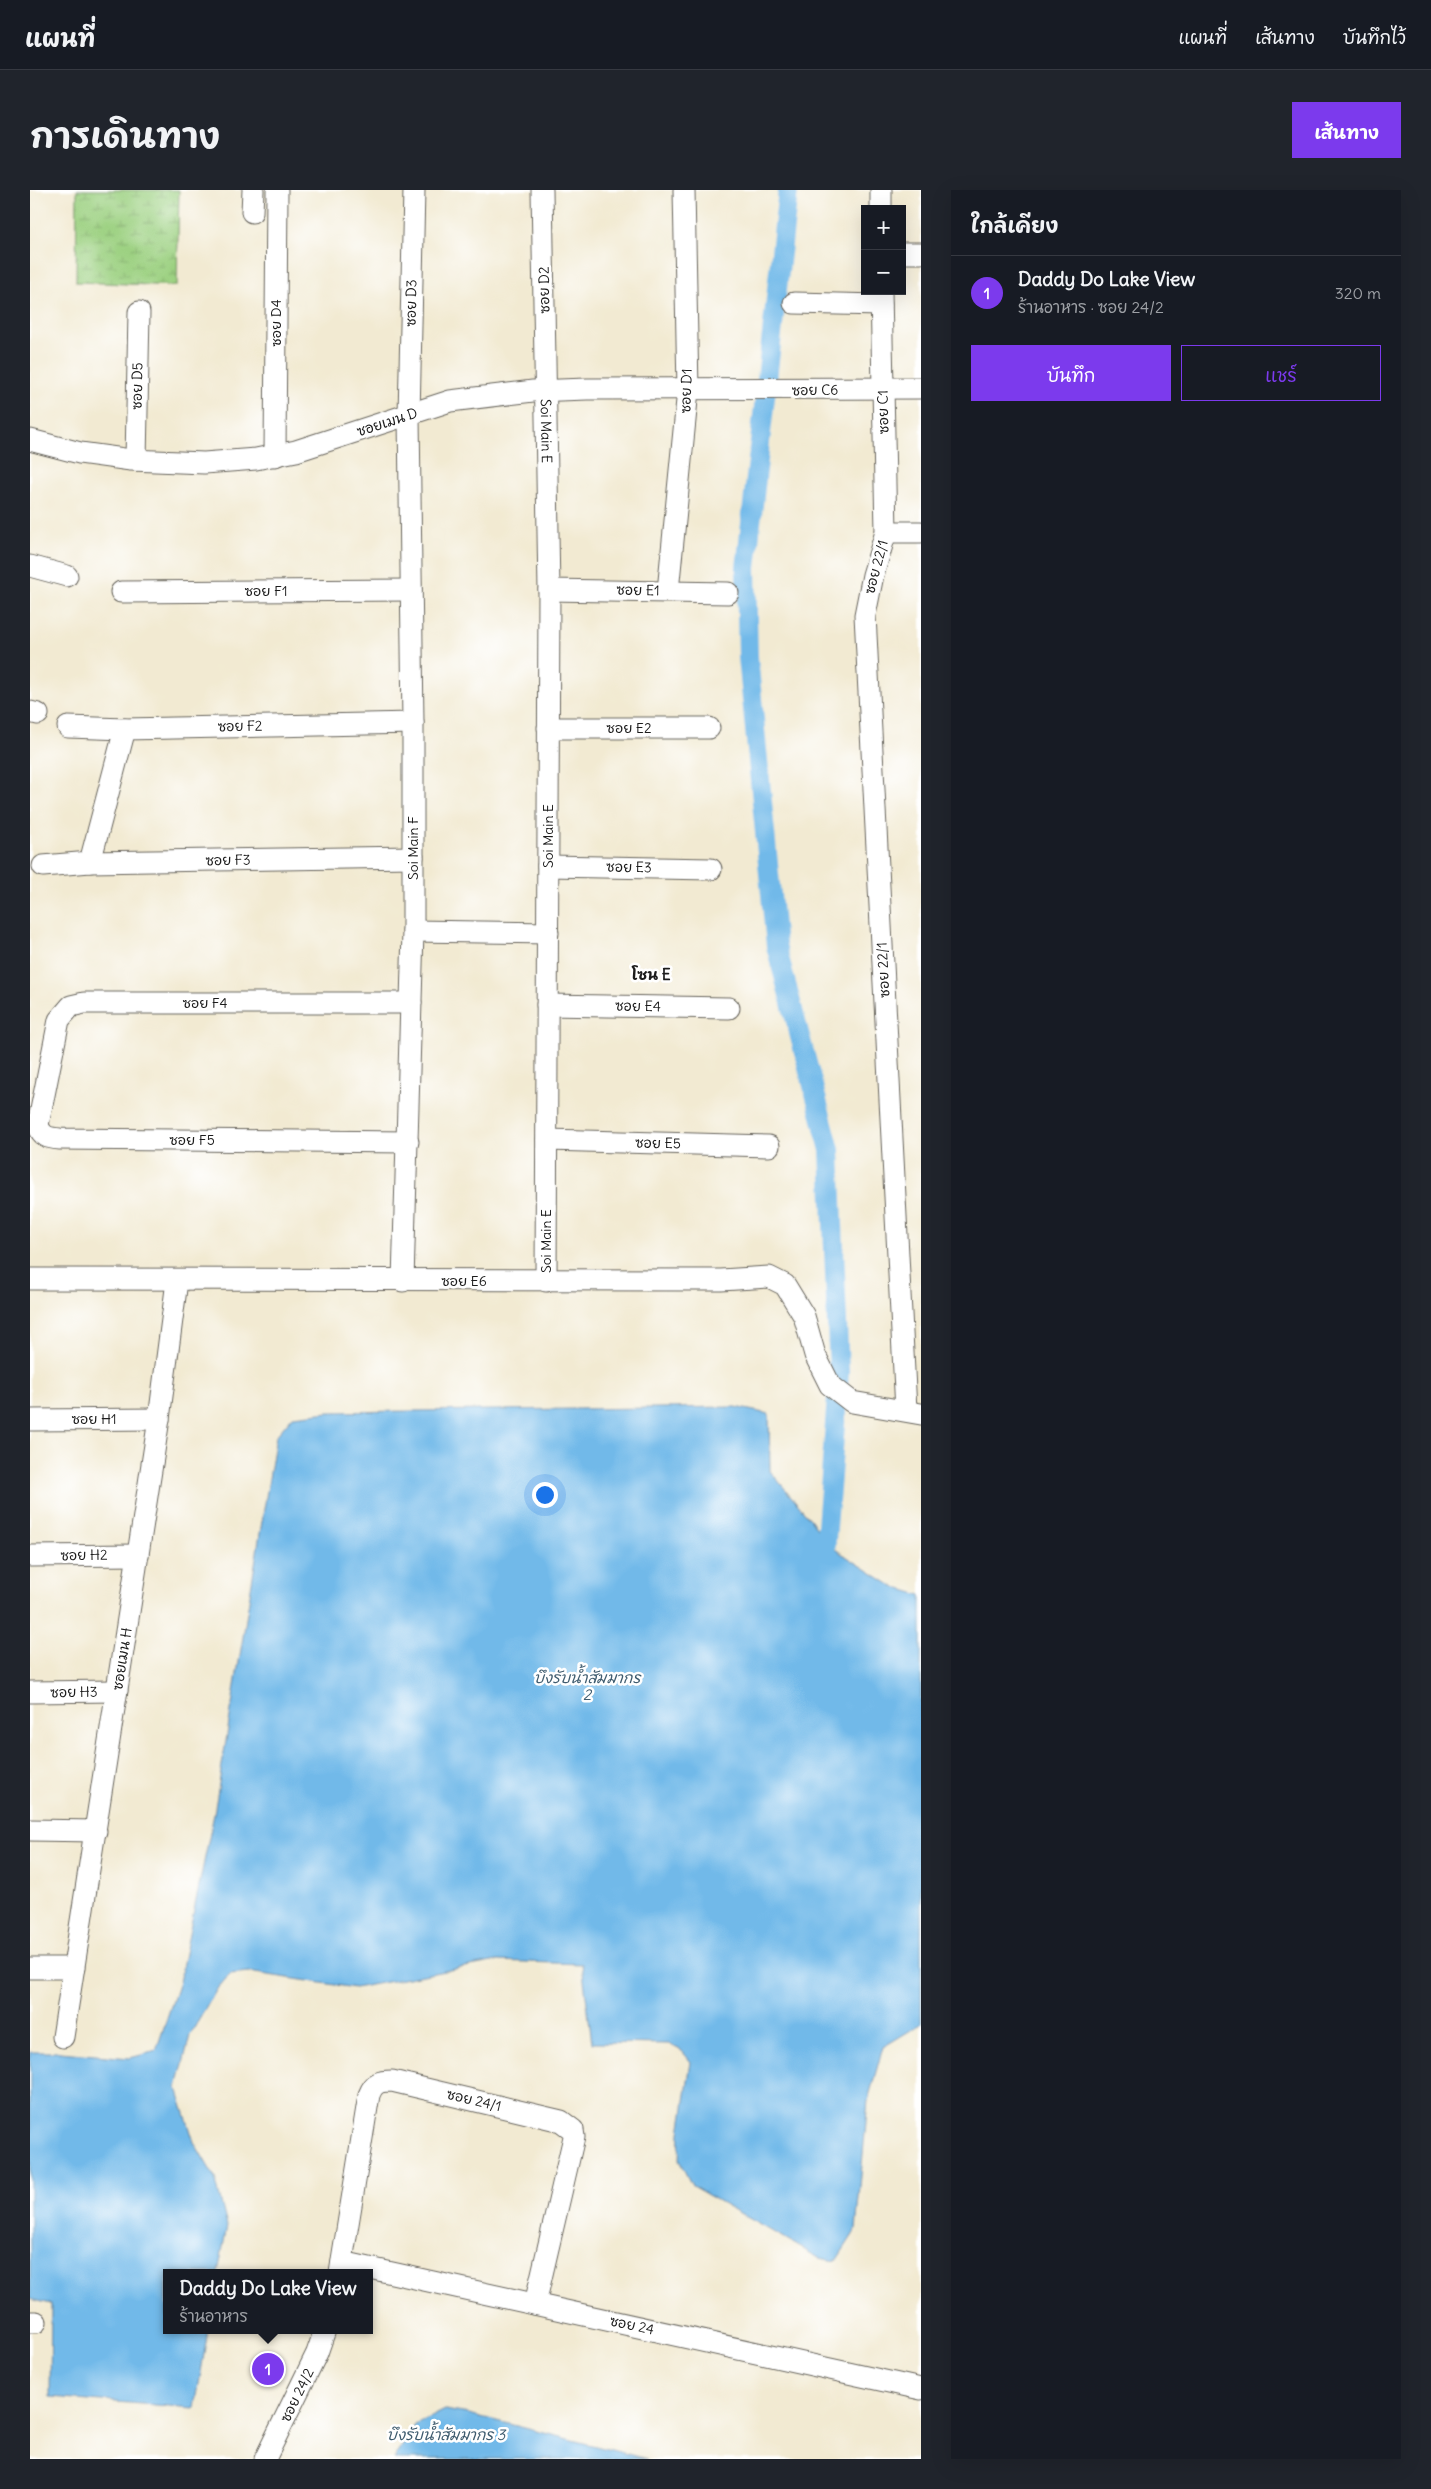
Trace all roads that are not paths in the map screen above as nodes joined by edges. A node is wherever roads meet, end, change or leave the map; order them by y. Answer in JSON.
{"nodes":[{"id":1,"x":253,"y":190,"type":"edge"},
{"id":2,"x":277,"y":190,"type":"edge"},
{"id":3,"x":414,"y":190,"type":"edge"},
{"id":4,"x":542,"y":190,"type":"edge"},
{"id":5,"x":684,"y":190,"type":"edge"},
{"id":6,"x":881,"y":190,"type":"edge"},
{"id":7,"x":881,"y":205,"type":"edge"},
{"id":8,"x":252,"y":212,"type":"dead end"},
{"id":9,"x":906,"y":253,"type":"edge"},
{"id":10,"x":921,"y":253,"type":"edge"},
{"id":11,"x":881,"y":298,"type":"edge"},
{"id":12,"x":794,"y":303,"type":"dead end"},
{"id":13,"x":139,"y":312,"type":"dead end"},
{"id":14,"x":882,"y":388,"type":"junction"},
{"id":15,"x":921,"y":388,"type":"edge"},
{"id":16,"x":688,"y":390,"type":"junction"},
{"id":17,"x":748,"y":390,"type":"joint"},
{"id":18,"x":547,"y":391,"type":"junction"},
{"id":19,"x":409,"y":416,"type":"junction"},
{"id":20,"x":30,"y":440,"type":"edge"},
{"id":21,"x":275,"y":456,"type":"junction"},
{"id":22,"x":136,"y":460,"type":"junction"},
{"id":23,"x":886,"y":532,"type":"junction"},
{"id":24,"x":921,"y":532,"type":"edge"},
{"id":25,"x":30,"y":566,"type":"edge"},
{"id":26,"x":66,"y":576,"type":"dead end"},
{"id":27,"x":411,"y":590,"type":"junction"},
{"id":28,"x":549,"y":590,"type":"junction"},
{"id":29,"x":668,"y":591,"type":"junction"},
{"id":30,"x":121,"y":592,"type":"dead end"},
{"id":31,"x":728,"y":593,"type":"dead end"},
{"id":32,"x":413,"y":723,"type":"junction"},
{"id":33,"x":68,"y":727,"type":"dead end"},
{"id":34,"x":548,"y":728,"type":"junction"},
{"id":35,"x":709,"y":728,"type":"dead end"},
{"id":36,"x":125,"y":729,"type":"junction"},
{"id":37,"x":413,"y":857,"type":"junction"},
{"id":38,"x":90,"y":862,"type":"junction"},
{"id":39,"x":43,"y":866,"type":"dead end"},
{"id":40,"x":548,"y":866,"type":"junction"},
{"id":41,"x":711,"y":869,"type":"dead end"},
{"id":42,"x":413,"y":931,"type":"junction"},
{"id":43,"x":548,"y":933,"type":"junction"},
{"id":44,"x":411,"y":1003,"type":"junction"},
{"id":45,"x":547,"y":1005,"type":"junction"},
{"id":46,"x":729,"y":1008,"type":"dead end"},
{"id":47,"x":49,"y":1072,"type":"joint"},
{"id":48,"x":547,"y":1140,"type":"junction"},
{"id":49,"x":408,"y":1142,"type":"junction"},
{"id":50,"x":769,"y":1146,"type":"dead end"},
{"id":51,"x":30,"y":1278,"type":"edge"},
{"id":52,"x":177,"y":1280,"type":"junction"},
{"id":53,"x":403,"y":1281,"type":"junction"},
{"id":54,"x":546,"y":1281,"type":"junction"},
{"id":55,"x":914,"y":1412,"type":"edge"},
{"id":56,"x":159,"y":1419,"type":"junction"},
{"id":57,"x":30,"y":1420,"type":"edge"},
{"id":58,"x":138,"y":1555,"type":"junction"},
{"id":59,"x":30,"y":1556,"type":"edge"},
{"id":60,"x":118,"y":1691,"type":"junction"},
{"id":61,"x":30,"y":1692,"type":"edge"},
{"id":62,"x":30,"y":1830,"type":"edge"},
{"id":63,"x":96,"y":1831,"type":"junction"},
{"id":64,"x":30,"y":1968,"type":"edge"},
{"id":65,"x":74,"y":1968,"type":"junction"},
{"id":66,"x":63,"y":2037,"type":"dead end"},
{"id":67,"x":341,"y":2268,"type":"edge"},
{"id":68,"x":373,"y":2274,"type":"edge"},
{"id":69,"x":535,"y":2304,"type":"junction"},
{"id":70,"x":324,"y":2334,"type":"edge"},
{"id":71,"x":921,"y":2389,"type":"edge"},
{"id":72,"x":265,"y":2459,"type":"edge"}],
"edges":[{"from":1,"to":8,"type":"street"},
{"from":2,"to":21,"type":"street","name":"ซอย D4"},
{"from":3,"to":19,"type":"street","name":"ซอย D3"},
{"from":4,"to":18,"type":"street","name":"ซอย D2"},
{"from":5,"to":16,"type":"street","name":"ซอย D1"},
{"from":6,"to":7,"type":"street"},
{"from":9,"to":10,"type":"street"},
{"from":11,"to":12,"type":"street"},
{"from":11,"to":14,"type":"street","name":"ซอย C1"},
{"from":13,"to":22,"type":"street","name":"ซอย D5"},
{"from":14,"to":15,"type":"street","name":"ซอย C6"},
{"from":14,"to":17,"type":"street","name":"ซอย C6"},
{"from":14,"to":23,"type":"street","name":"ซอย C1"},
{"from":16,"to":17,"type":"street","name":"ซอยเมน D"},
{"from":16,"to":18,"type":"street","name":"ซอยเมน D"},
{"from":16,"to":29,"type":"street","name":"ซอย D1"},
{"from":18,"to":19,"type":"street","name":"ซอยเมน D"},
{"from":18,"to":28,"type":"street","name":"Soi Main E"},
{"from":19,"to":21,"type":"street","name":"ซอยเมน D"},
{"from":19,"to":27,"type":"street","name":"Soi Main F"},
{"from":20,"to":22,"type":"street","name":"ซอยเมน D"},
{"from":21,"to":22,"type":"street","name":"ซอยเมน D"},
{"from":23,"to":24,"type":"street"},
{"from":23,"to":55,"type":"street","name":"ซอย 22/1"},
{"from":25,"to":26,"type":"street"},
{"from":27,"to":30,"type":"street","name":"ซอย F1"},
{"from":27,"to":32,"type":"street","name":"Soi Main F"},
{"from":28,"to":29,"type":"street","name":"ซอย E1"},
{"from":28,"to":34,"type":"street","name":"Soi Main E"},
{"from":29,"to":31,"type":"street","name":"ซอย E1"},
{"from":32,"to":36,"type":"street","name":"ซอย F2"},
{"from":32,"to":37,"type":"street","name":"Soi Main F"},
{"from":33,"to":36,"type":"street","name":"ซอย F2"},
{"from":34,"to":35,"type":"street","name":"ซอย E2"},
{"from":34,"to":40,"type":"street","name":"Soi Main E"},
{"from":36,"to":38,"type":"street"},
{"from":37,"to":38,"type":"street","name":"ซอย F3"},
{"from":37,"to":42,"type":"street","name":"Soi Main F"},
{"from":38,"to":39,"type":"street","name":"ซอย F3"},
{"from":40,"to":41,"type":"street","name":"ซอย E3"},
{"from":40,"to":43,"type":"street","name":"Soi Main E"},
{"from":42,"to":43,"type":"street"},
{"from":42,"to":44,"type":"street","name":"Soi Main F"},
{"from":43,"to":45,"type":"street","name":"Soi Main E"},
{"from":44,"to":47,"type":"street","name":"ซอย F4"},
{"from":44,"to":49,"type":"street","name":"Soi Main F"},
{"from":45,"to":46,"type":"street","name":"ซอย E4"},
{"from":45,"to":48,"type":"street","name":"Soi Main E"},
{"from":47,"to":49,"type":"street","name":"ซอย F5"},
{"from":48,"to":50,"type":"street","name":"ซอย E5"},
{"from":48,"to":54,"type":"street","name":"Soi Main E"},
{"from":49,"to":53,"type":"street","name":"Soi Main F"},
{"from":51,"to":52,"type":"street","name":"ซอย E6"},
{"from":52,"to":53,"type":"street","name":"ซอย E6"},
{"from":52,"to":56,"type":"street","name":"ซอยเมน H"},
{"from":53,"to":54,"type":"street","name":"ซอย E6"},
{"from":54,"to":55,"type":"street","name":"ซอย E6"},
{"from":56,"to":57,"type":"street","name":"ซอย H1"},
{"from":56,"to":58,"type":"street","name":"ซอยเมน H"},
{"from":58,"to":59,"type":"street","name":"ซอย H2"},
{"from":58,"to":60,"type":"street","name":"ซอยเมน H"},
{"from":60,"to":61,"type":"street","name":"ซอย H3"},
{"from":60,"to":63,"type":"street","name":"ซอยเมน H"},
{"from":62,"to":63,"type":"street"},
{"from":63,"to":65,"type":"street","name":"ซอยเมน H"},
{"from":64,"to":65,"type":"street"},
{"from":65,"to":66,"type":"street","name":"ซอยเมน H"},
{"from":67,"to":69,"type":"street","name":"ซอย 24/1"},
{"from":68,"to":69,"type":"street","name":"ซอย 24"},
{"from":69,"to":71,"type":"street","name":"ซอย 24"},
{"from":70,"to":72,"type":"street","name":"ซอย 24/2"}]}
